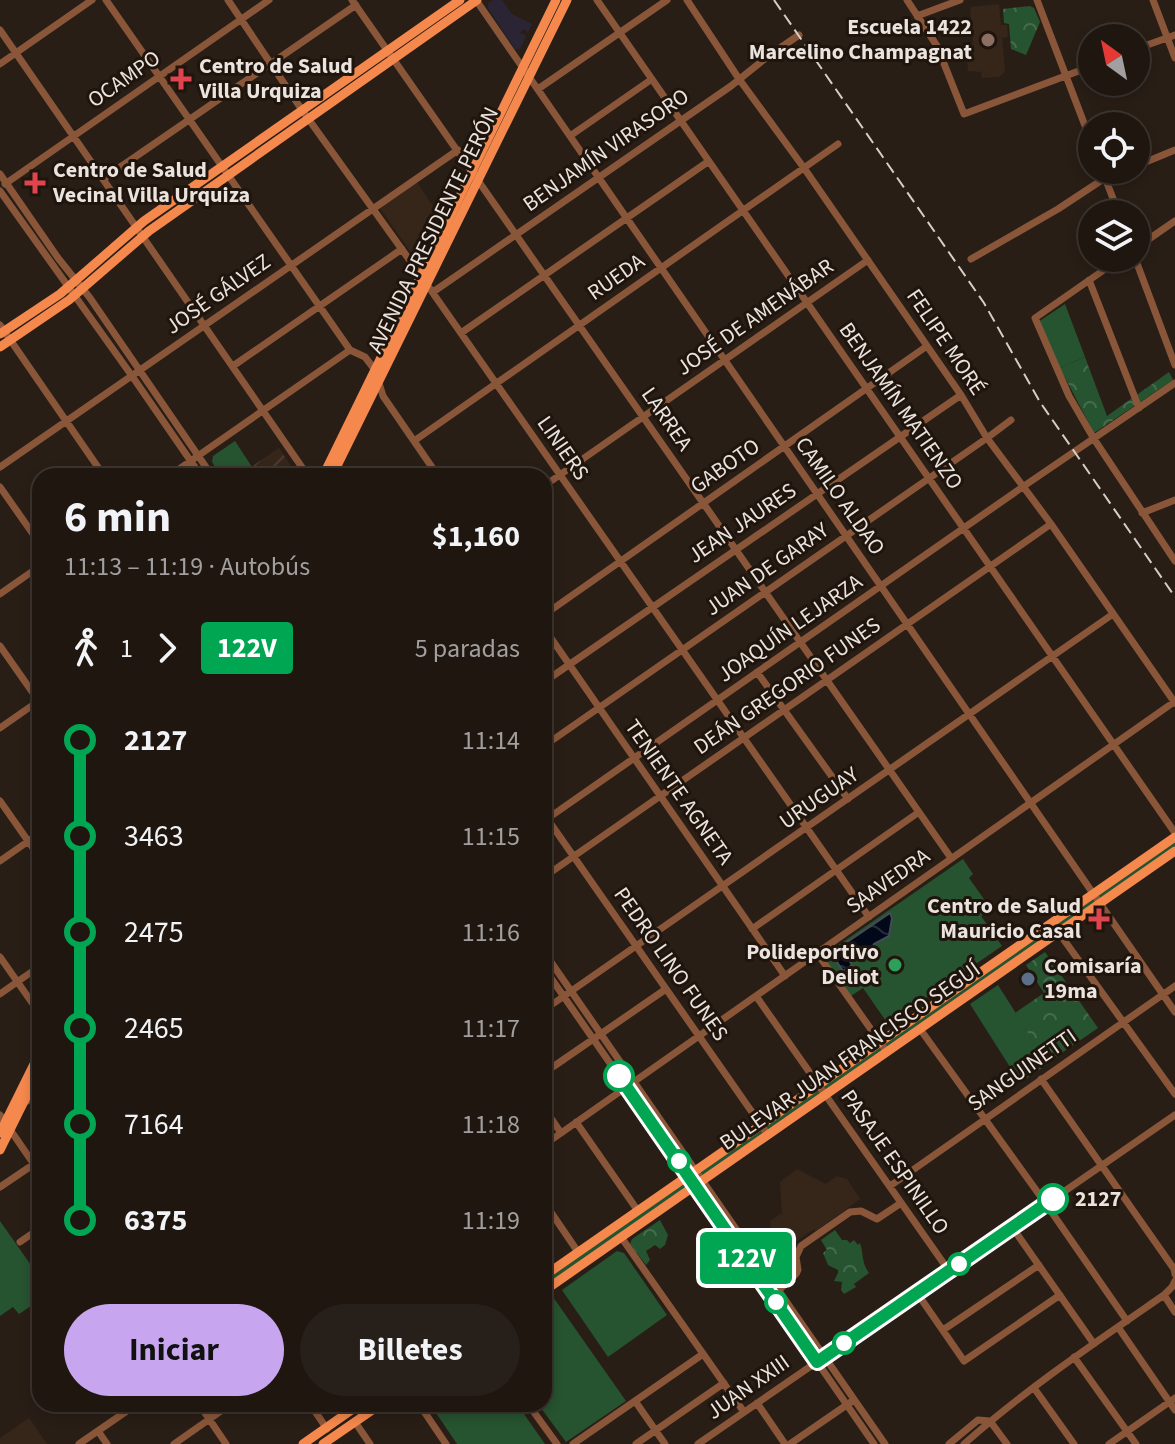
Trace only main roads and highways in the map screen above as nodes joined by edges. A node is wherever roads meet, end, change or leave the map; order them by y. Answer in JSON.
{"nodes":[{"id":1,"x":460,"y":0,"type":"edge"},
{"id":2,"x":476,"y":0,"type":"edge"},
{"id":3,"x":556,"y":0,"type":"edge"},
{"id":4,"x":567,"y":0,"type":"edge"},
{"id":5,"x":391,"y":55,"type":"junction"},
{"id":6,"x":526,"y":72,"type":"junction"},
{"id":7,"x":225,"y":172,"type":"junction"},
{"id":8,"x":427,"y":284,"type":"junction"},
{"id":9,"x":4,"y":333,"type":"edge"},
{"id":10,"x":0,"y":347,"type":"edge"},
{"id":11,"x":327,"y":468,"type":"edge"},
{"id":12,"x":336,"y":468,"type":"edge"},
{"id":13,"x":1175,"y":835,"type":"edge"},
{"id":14,"x":1175,"y":851,"type":"edge"},
{"id":15,"x":32,"y":1068,"type":"edge"},
{"id":16,"x":32,"y":1085,"type":"edge"},
{"id":17,"x":3,"y":1126,"type":"edge"},
{"id":18,"x":0,"y":1150,"type":"edge"},
{"id":19,"x":552,"y":1270,"type":"edge"},
{"id":20,"x":552,"y":1285,"type":"edge"},
{"id":21,"x":348,"y":1412,"type":"edge"},
{"id":22,"x":369,"y":1412,"type":"edge"},
{"id":23,"x":303,"y":1444,"type":"edge"},
{"id":24,"x":323,"y":1444,"type":"edge"}],
"edges":[{"from":1,"to":5,"type":"main road"},
{"from":2,"to":5,"type":"main road"},
{"from":3,"to":6,"type":"main road","name":"AVENIDA PRESIDENTE PERÓN"},
{"from":4,"to":6,"type":"main road","name":"AVENIDA PRESIDENTE PERÓN"},
{"from":5,"to":7,"type":"main road"},
{"from":5,"to":7,"type":"main road"},
{"from":6,"to":8,"type":"main road","name":"AVENIDA PRESIDENTE PERÓN"},
{"from":7,"to":9,"type":"main road"},
{"from":8,"to":11,"type":"main road","name":"AVENIDA PRESIDENTE PERÓN"},
{"from":8,"to":12,"type":"main road","name":"AVENIDA PRESIDENTE PERÓN"},
{"from":9,"to":10,"type":"main road"},
{"from":13,"to":19,"type":"main road","name":"BULEVAR JUAN FRANCISCO SEGUÍ"},
{"from":14,"to":20,"type":"main road","name":"BULEVAR JUAN FRANCISCO SEGUÍ"},
{"from":15,"to":17,"type":"main road"},
{"from":16,"to":17,"type":"main road"},
{"from":17,"to":18,"type":"main road"},
{"from":21,"to":23,"type":"main road"},
{"from":22,"to":24,"type":"main road"}]}
